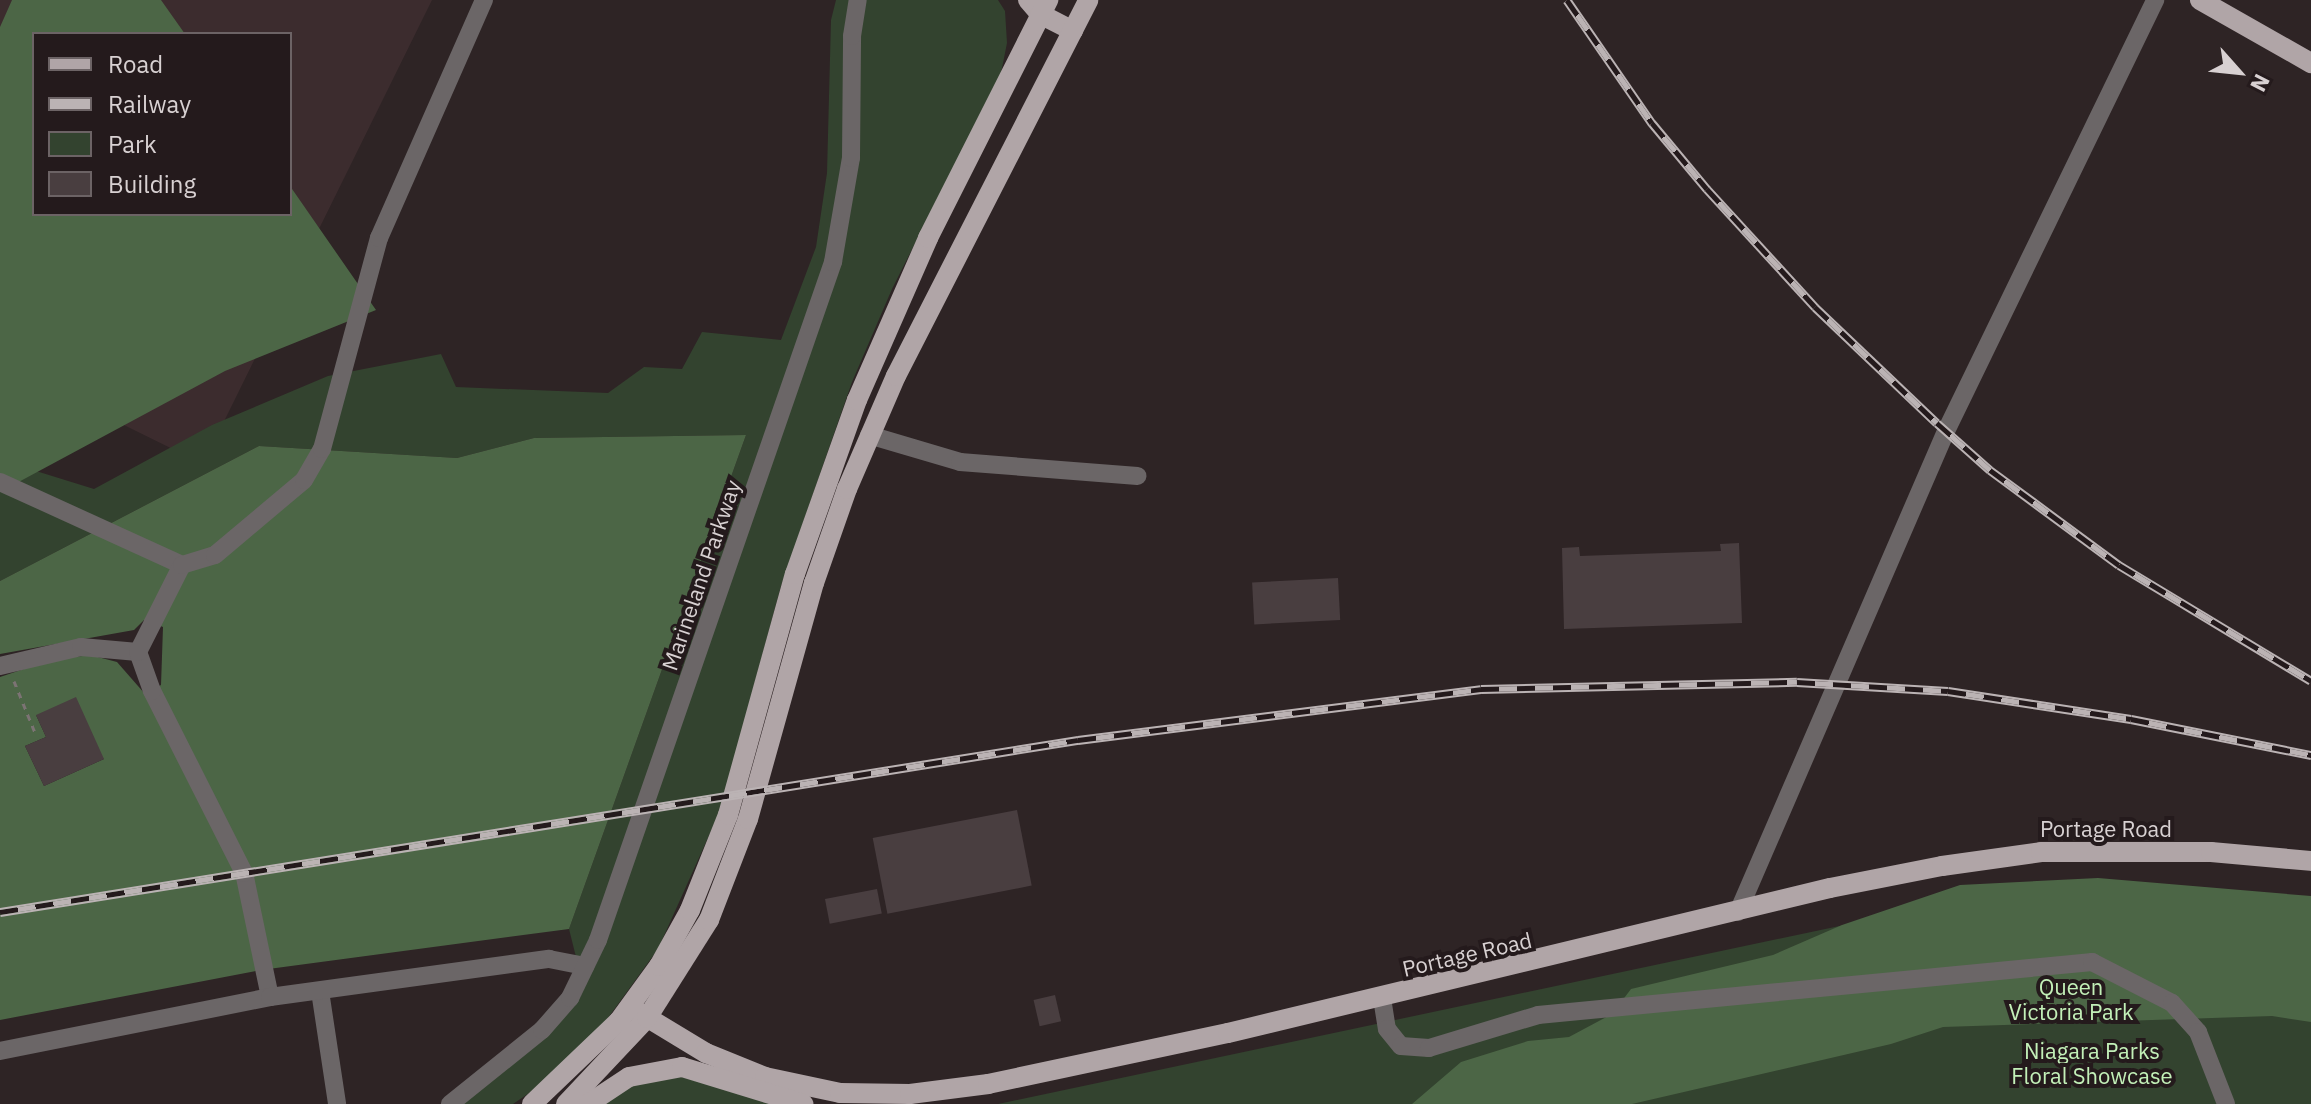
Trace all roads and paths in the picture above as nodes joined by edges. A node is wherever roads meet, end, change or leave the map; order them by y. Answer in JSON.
{"nodes":[{"id":1,"x":484,"y":0,"type":"edge"},
{"id":2,"x":858,"y":0,"type":"edge"},
{"id":3,"x":1088,"y":0,"type":"edge"},
{"id":4,"x":2155,"y":0,"type":"edge"},
{"id":5,"x":2200,"y":0,"type":"edge"},
{"id":6,"x":1039,"y":5,"type":"edge"},
{"id":7,"x":1073,"y":31,"type":"junction"},
{"id":8,"x":2311,"y":63,"type":"edge"},
{"id":9,"x":869,"y":435,"type":"junction"},
{"id":10,"x":1137,"y":476,"type":"dead end"},
{"id":11,"x":0,"y":482,"type":"edge"},
{"id":12,"x":182,"y":565,"type":"junction"},
{"id":13,"x":138,"y":652,"type":"junction"},
{"id":14,"x":3,"y":664,"type":"edge"},
{"id":15,"x":36,"y":735,"type":"dead end"},
{"id":16,"x":2311,"y":861,"type":"edge"},
{"id":17,"x":1738,"y":912,"type":"junction"},
{"id":18,"x":585,"y":966,"type":"junction"},
{"id":19,"x":320,"y":991,"type":"junction"},
{"id":20,"x":270,"y":997,"type":"junction"},
{"id":21,"x":1382,"y":998,"type":"junction"},
{"id":22,"x":639,"y":1013,"type":"junction"},
{"id":23,"x":0,"y":1051,"type":"edge"},
{"id":24,"x":1067,"y":1068,"type":"junction"},
{"id":25,"x":337,"y":1104,"type":"edge"},
{"id":26,"x":450,"y":1104,"type":"edge"},
{"id":27,"x":532,"y":1104,"type":"edge"},
{"id":28,"x":566,"y":1104,"type":"edge"},
{"id":29,"x":588,"y":1104,"type":"edge"},
{"id":30,"x":803,"y":1104,"type":"edge"},
{"id":31,"x":949,"y":1104,"type":"edge"},
{"id":32,"x":2226,"y":1104,"type":"edge"}],
"edges":[{"from":1,"to":12,"type":"street"},
{"from":2,"to":18,"type":"street","name":"Marineland Parkway"},
{"from":3,"to":7,"type":"main road"},
{"from":4,"to":17,"type":"street"},
{"from":5,"to":8,"type":"main road"},
{"from":6,"to":7,"type":"main road"},
{"from":6,"to":22,"type":"main road"},
{"from":7,"to":9,"type":"main road"},
{"from":9,"to":10,"type":"street"},
{"from":9,"to":22,"type":"main road"},
{"from":11,"to":12,"type":"street"},
{"from":12,"to":13,"type":"street"},
{"from":13,"to":14,"type":"street"},
{"from":13,"to":20,"type":"street"},
{"from":14,"to":15,"type":"path"},
{"from":16,"to":17,"type":"main road","name":"Portage Road"},
{"from":17,"to":21,"type":"main road","name":"Portage Road"},
{"from":18,"to":19,"type":"street"},
{"from":18,"to":26,"type":"street","name":"Marineland Parkway"},
{"from":19,"to":20,"type":"street"},
{"from":19,"to":25,"type":"street"},
{"from":20,"to":23,"type":"street"},
{"from":21,"to":24,"type":"main road","name":"Portage Road"},
{"from":21,"to":32,"type":"street"},
{"from":22,"to":24,"type":"main road","name":"Portage Road"},
{"from":22,"to":27,"type":"main road"},
{"from":22,"to":28,"type":"main road"},
{"from":24,"to":31,"type":"main road"},
{"from":29,"to":30,"type":"main road"}]}
